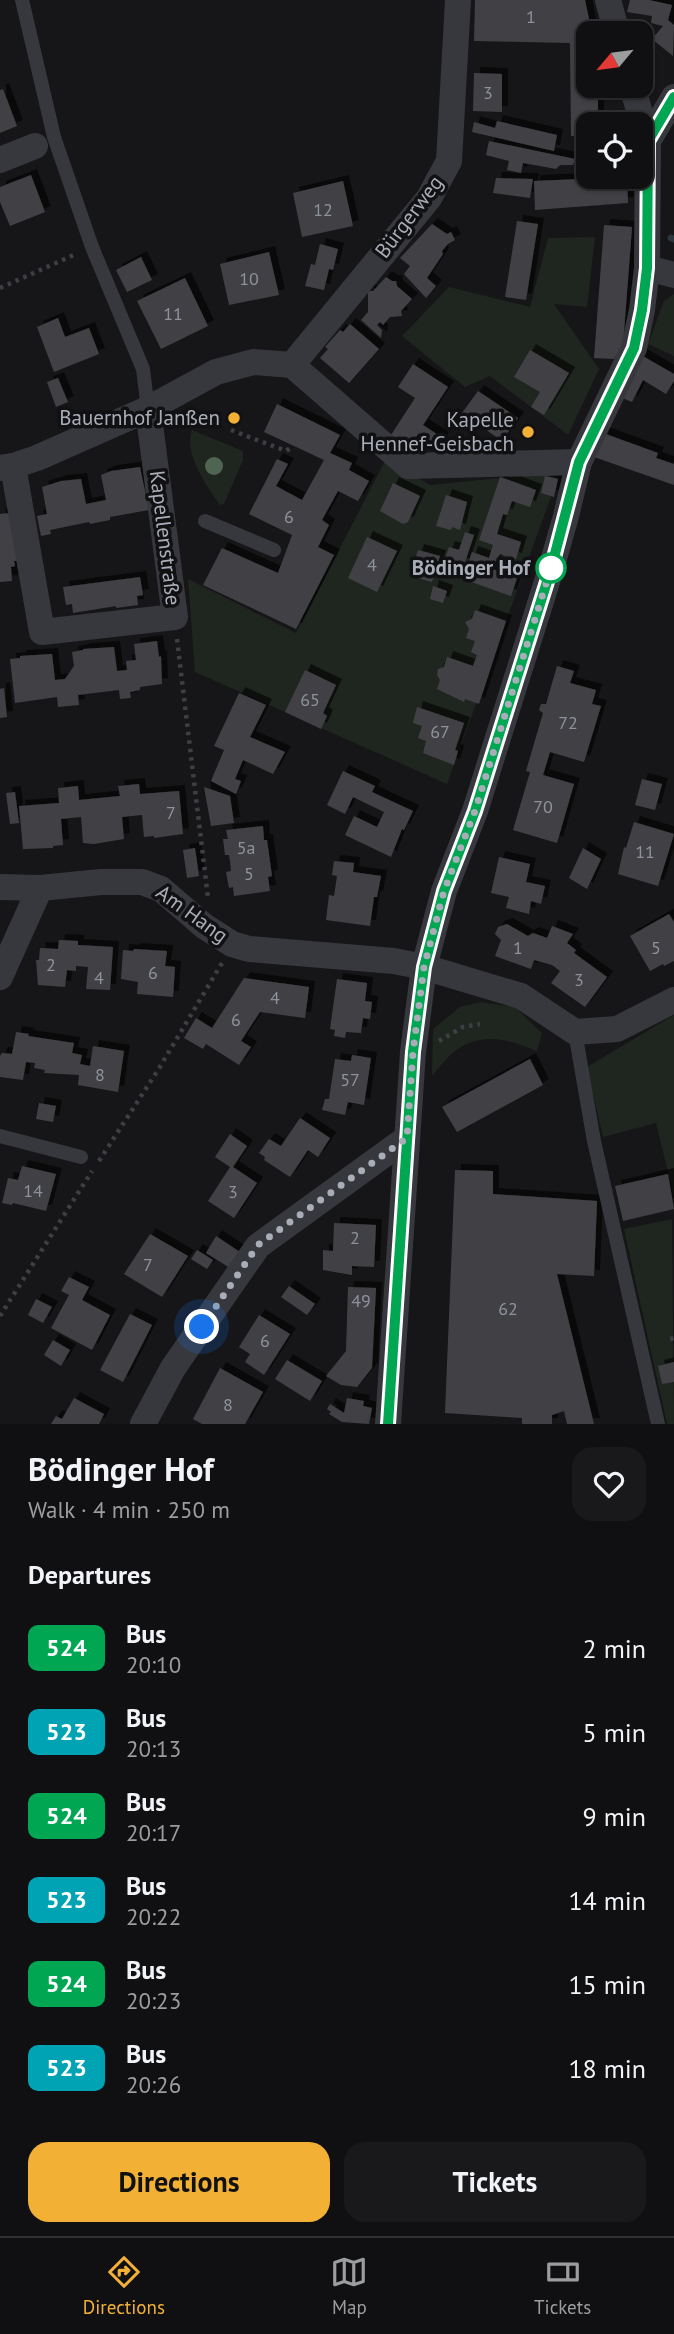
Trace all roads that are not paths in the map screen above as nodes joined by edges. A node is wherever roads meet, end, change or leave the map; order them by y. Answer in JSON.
{"nodes":[{"id":1,"x":22,"y":0,"type":"edge"},
{"id":2,"x":458,"y":0,"type":"edge"},
{"id":3,"x":608,"y":0,"type":"edge"},
{"id":4,"x":614,"y":21,"type":"edge"},
{"id":5,"x":674,"y":97,"type":"edge"},
{"id":6,"x":653,"y":133,"type":"edge"},
{"id":7,"x":34,"y":146,"type":"dead end"},
{"id":8,"x":0,"y":160,"type":"edge"},
{"id":9,"x":648,"y":189,"type":"edge"},
{"id":10,"x":647,"y":268,"type":"junction"},
{"id":11,"x":674,"y":275,"type":"edge"},
{"id":12,"x":292,"y":365,"type":"junction"},
{"id":13,"x":148,"y":409,"type":"junction"},
{"id":14,"x":579,"y":462,"type":"junction"},
{"id":15,"x":6,"y":467,"type":"edge"},
{"id":16,"x":205,"y":521,"type":"dead end"},
{"id":17,"x":274,"y":550,"type":"dead end"},
{"id":18,"x":0,"y":887,"type":"edge"},
{"id":19,"x":40,"y":888,"type":"junction"},
{"id":20,"x":424,"y":967,"type":"junction"},
{"id":21,"x":0,"y":976,"type":"edge"},
{"id":22,"x":674,"y":1000,"type":"edge"},
{"id":23,"x":575,"y":1032,"type":"junction"},
{"id":24,"x":0,"y":1136,"type":"edge"},
{"id":25,"x":407,"y":1138,"type":"junction"},
{"id":26,"x":81,"y":1157,"type":"dead end"},
{"id":27,"x":392,"y":1423,"type":"edge"},
{"id":28,"x":143,"y":1424,"type":"edge"},
{"id":29,"x":658,"y":1424,"type":"edge"}],
"edges":[{"from":1,"to":13,"type":"lane"},
{"from":2,"to":12,"type":"street","name":"Bürgerweg"},
{"from":3,"to":4,"type":"street"},
{"from":5,"to":6,"type":"street"},
{"from":7,"to":8,"type":"street"},
{"from":9,"to":10,"type":"street"},
{"from":10,"to":11,"type":"street"},
{"from":10,"to":14,"type":"street"},
{"from":12,"to":13,"type":"street","name":"Kapellenstraße"},
{"from":12,"to":14,"type":"street"},
{"from":13,"to":15,"type":"street","name":"Kapellenstraße"},
{"from":13,"to":15,"type":"street","name":"Kapellenstraße"},
{"from":14,"to":20,"type":"street"},
{"from":16,"to":17,"type":"lane"},
{"from":18,"to":19,"type":"street","name":"Am Hang"},
{"from":19,"to":20,"type":"street","name":"Am Hang"},
{"from":19,"to":21,"type":"street"},
{"from":20,"to":23,"type":"street","name":"Am Hang"},
{"from":20,"to":25,"type":"street"},
{"from":22,"to":23,"type":"street"},
{"from":23,"to":29,"type":"lane"},
{"from":24,"to":26,"type":"lane"},
{"from":25,"to":27,"type":"street"},
{"from":25,"to":28,"type":"street"}]}
